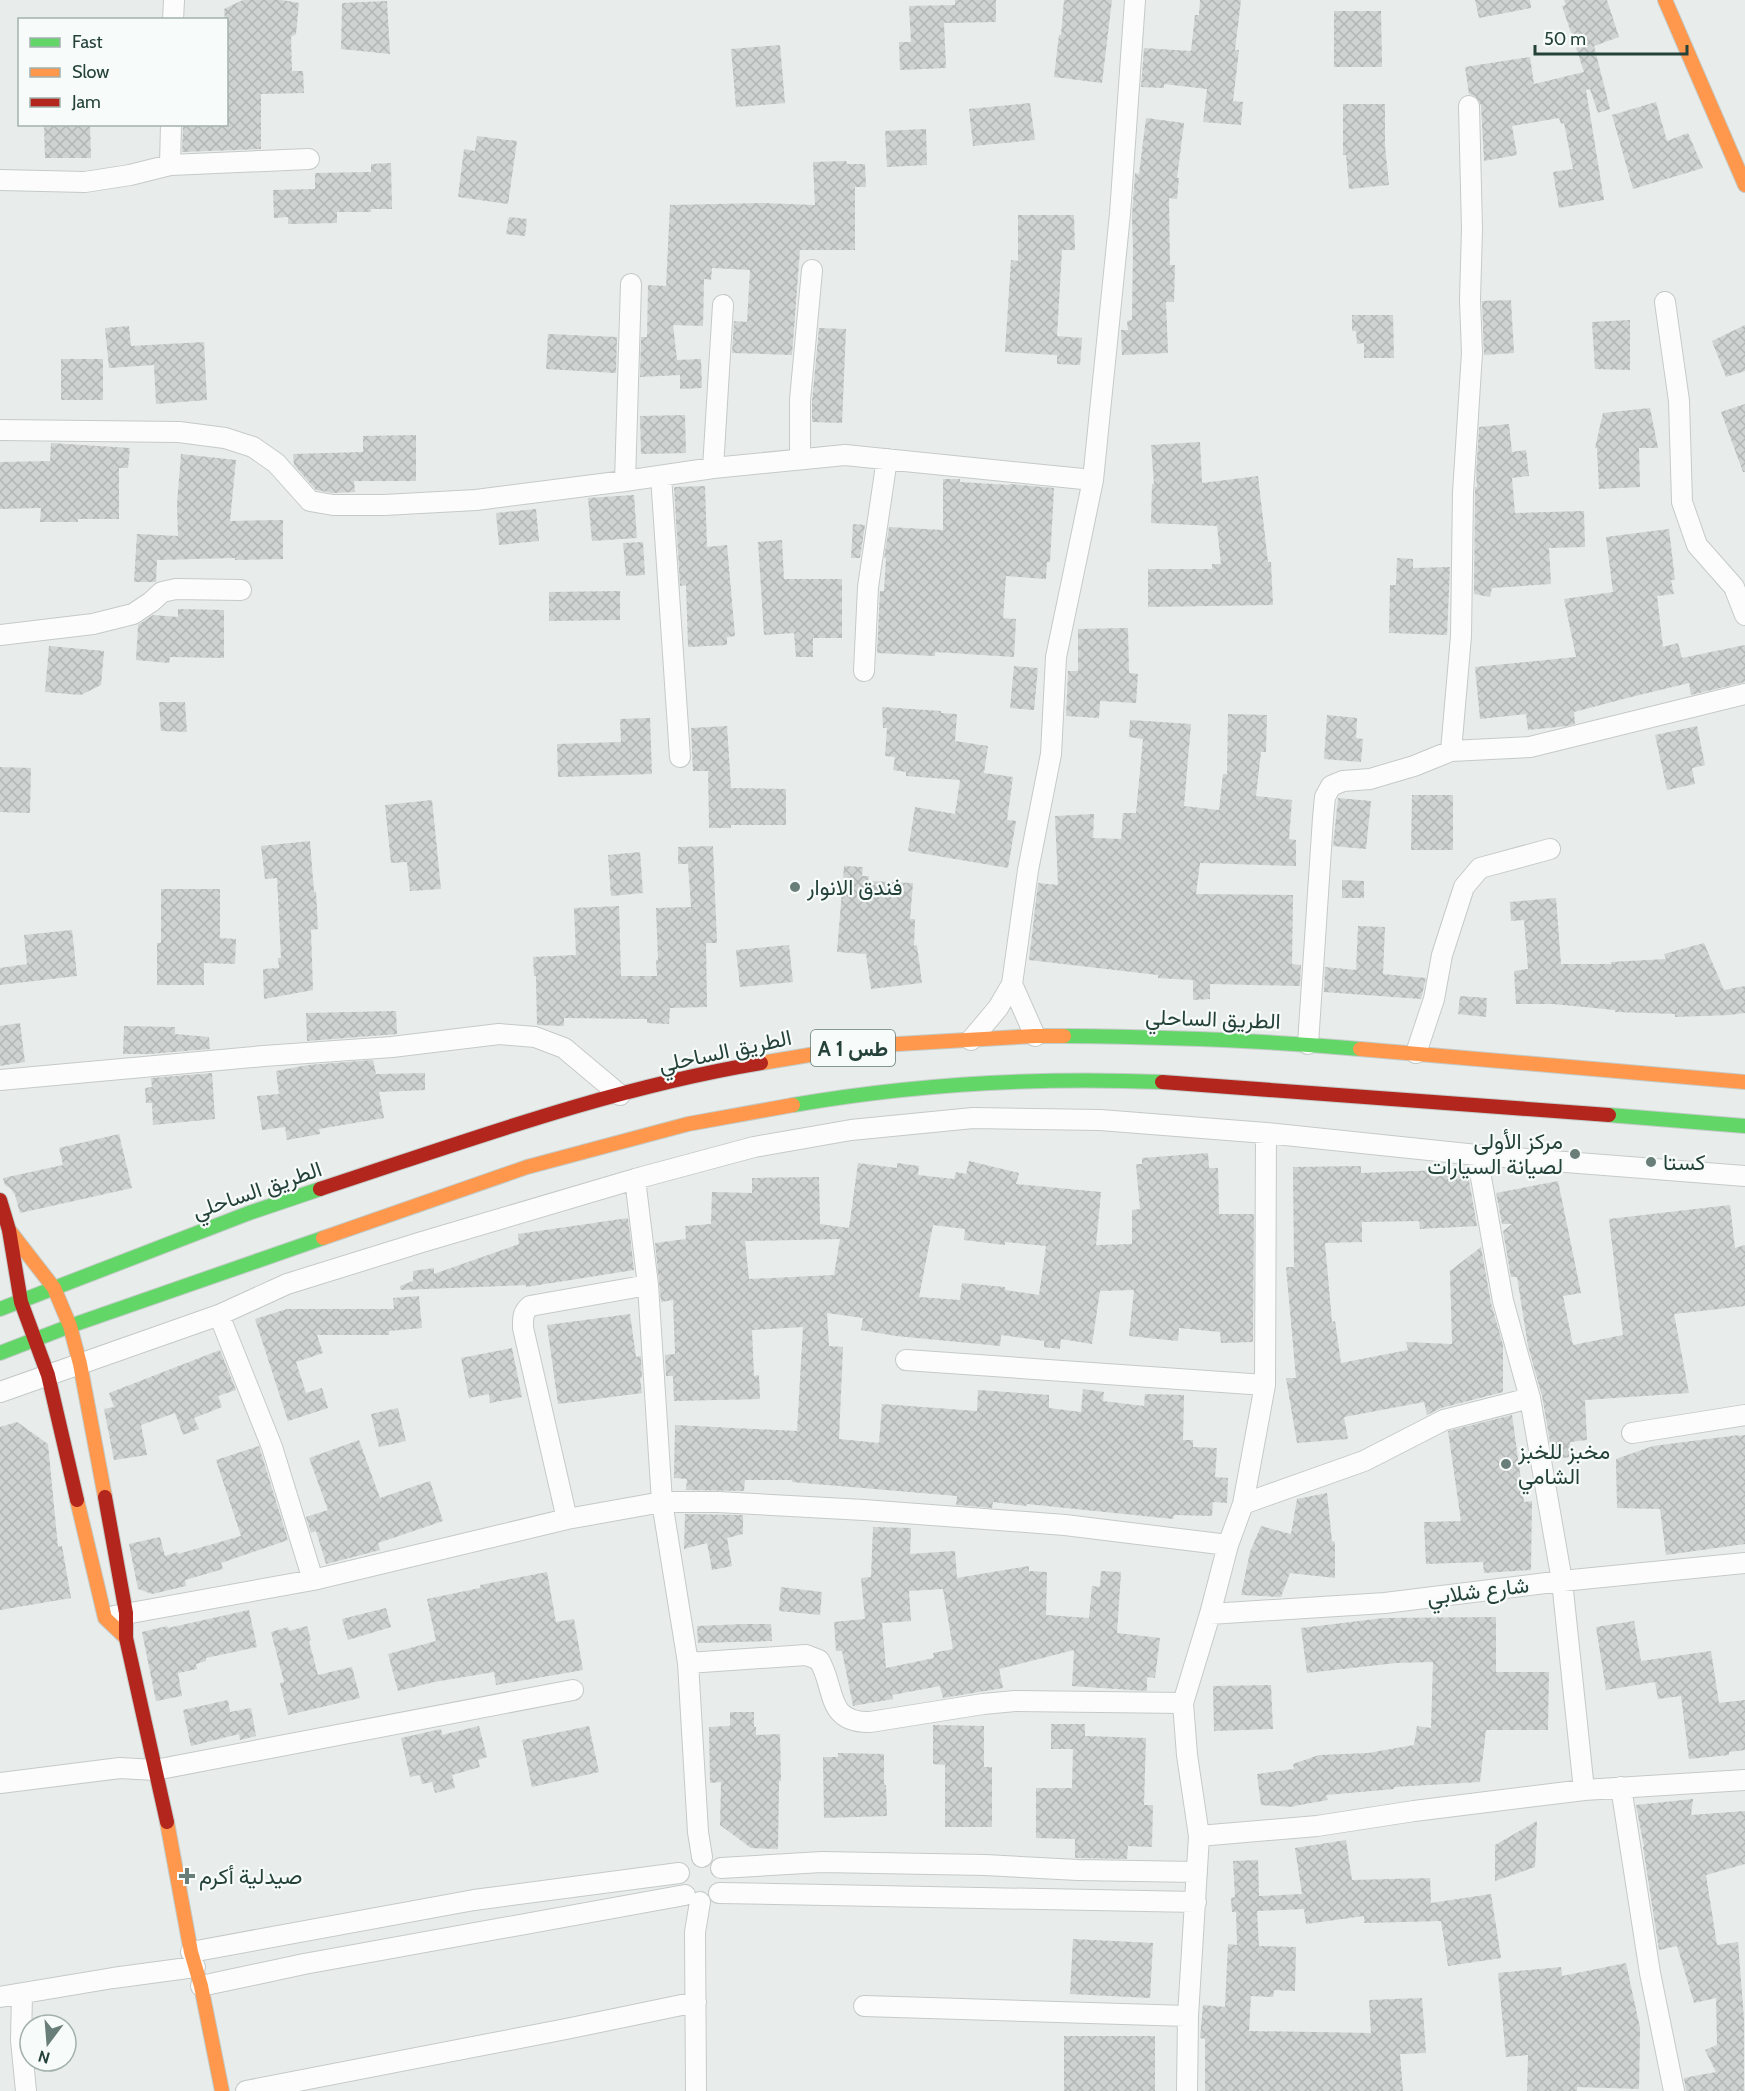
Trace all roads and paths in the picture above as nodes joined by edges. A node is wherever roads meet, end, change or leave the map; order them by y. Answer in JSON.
{"nodes":[{"id":1,"x":174,"y":0,"type":"edge"},
{"id":2,"x":1135,"y":0,"type":"edge"},
{"id":3,"x":1665,"y":0,"type":"edge"},
{"id":4,"x":173,"y":18,"type":"edge"},
{"id":5,"x":1469,"y":106,"type":"dead end"},
{"id":6,"x":171,"y":126,"type":"edge"},
{"id":7,"x":309,"y":159,"type":"dead end"},
{"id":8,"x":1741,"y":164,"type":"edge"},
{"id":9,"x":170,"y":165,"type":"junction"},
{"id":10,"x":0,"y":180,"type":"edge"},
{"id":11,"x":1745,"y":185,"type":"edge"},
{"id":12,"x":812,"y":270,"type":"dead end"},
{"id":13,"x":631,"y":284,"type":"dead end"},
{"id":14,"x":1665,"y":303,"type":"dead end"},
{"id":15,"x":723,"y":305,"type":"dead end"},
{"id":16,"x":0,"y":430,"type":"edge"},
{"id":17,"x":800,"y":458,"type":"junction"},
{"id":18,"x":887,"y":459,"type":"junction"},
{"id":19,"x":713,"y":468,"type":"junction"},
{"id":20,"x":661,"y":476,"type":"junction"},
{"id":21,"x":1093,"y":480,"type":"junction"},
{"id":22,"x":625,"y":481,"type":"junction"},
{"id":23,"x":241,"y":590,"type":"dead end"},
{"id":24,"x":1745,"y":615,"type":"edge"},
{"id":25,"x":0,"y":635,"type":"edge"},
{"id":26,"x":864,"y":671,"type":"dead end"},
{"id":27,"x":1745,"y":698,"type":"edge"},
{"id":28,"x":1451,"y":751,"type":"junction"},
{"id":29,"x":680,"y":757,"type":"dead end"},
{"id":30,"x":1550,"y":849,"type":"dead end"},
{"id":31,"x":1012,"y":984,"type":"junction"},
{"id":32,"x":1035,"y":1036,"type":"junction"},
{"id":33,"x":971,"y":1040,"type":"junction"},
{"id":34,"x":1308,"y":1044,"type":"junction"},
{"id":35,"x":1416,"y":1053,"type":"junction"},
{"id":36,"x":0,"y":1080,"type":"edge"},
{"id":37,"x":1745,"y":1082,"type":"edge"},
{"id":38,"x":620,"y":1095,"type":"junction"},
{"id":39,"x":1745,"y":1126,"type":"edge"},
{"id":40,"x":1266,"y":1133,"type":"junction"},
{"id":41,"x":1478,"y":1155,"type":"junction"},
{"id":42,"x":1745,"y":1176,"type":"edge"},
{"id":43,"x":635,"y":1179,"type":"junction"},
{"id":44,"x":0,"y":1200,"type":"edge"},
{"id":45,"x":9,"y":1230,"type":"junction"},
{"id":46,"x":648,"y":1285,"type":"junction"},
{"id":47,"x":54,"y":1288,"type":"junction"},
{"id":48,"x":21,"y":1302,"type":"junction"},
{"id":49,"x":0,"y":1309,"type":"edge"},
{"id":50,"x":219,"y":1316,"type":"junction"},
{"id":51,"x":70,"y":1326,"type":"junction"},
{"id":52,"x":35,"y":1340,"type":"junction"},
{"id":53,"x":0,"y":1353,"type":"edge"},
{"id":54,"x":906,"y":1360,"type":"dead end"},
{"id":55,"x":80,"y":1364,"type":"junction"},
{"id":56,"x":48,"y":1375,"type":"junction"},
{"id":57,"x":1265,"y":1385,"type":"junction"},
{"id":58,"x":0,"y":1392,"type":"edge"},
{"id":59,"x":1530,"y":1398,"type":"junction"},
{"id":60,"x":1745,"y":1415,"type":"edge"},
{"id":61,"x":1632,"y":1433,"type":"dead end"},
{"id":62,"x":662,"y":1502,"type":"junction"},
{"id":63,"x":1243,"y":1504,"type":"junction"},
{"id":64,"x":567,"y":1519,"type":"junction"},
{"id":65,"x":1228,"y":1545,"type":"junction"},
{"id":66,"x":1745,"y":1563,"type":"edge"},
{"id":67,"x":313,"y":1580,"type":"junction"},
{"id":68,"x":1562,"y":1581,"type":"junction"},
{"id":69,"x":126,"y":1613,"type":"junction"},
{"id":70,"x":1210,"y":1614,"type":"junction"},
{"id":71,"x":105,"y":1618,"type":"junction"},
{"id":72,"x":126,"y":1638,"type":"junction"},
{"id":73,"x":688,"y":1663,"type":"junction"},
{"id":74,"x":573,"y":1689,"type":"dead end"},
{"id":75,"x":1183,"y":1703,"type":"junction"},
{"id":76,"x":155,"y":1770,"type":"junction"},
{"id":77,"x":1745,"y":1780,"type":"edge"},
{"id":78,"x":0,"y":1783,"type":"edge"},
{"id":79,"x":1621,"y":1787,"type":"junction"},
{"id":80,"x":1584,"y":1790,"type":"junction"},
{"id":81,"x":1199,"y":1836,"type":"junction"},
{"id":82,"x":702,"y":1857,"type":"junction"},
{"id":83,"x":721,"y":1868,"type":"junction"},
{"id":84,"x":1197,"y":1872,"type":"junction"},
{"id":85,"x":679,"y":1874,"type":"junction"},
{"id":86,"x":719,"y":1893,"type":"junction"},
{"id":87,"x":692,"y":1898,"type":"junction"},
{"id":88,"x":1196,"y":1902,"type":"junction"},
{"id":89,"x":196,"y":1968,"type":"junction"},
{"id":90,"x":22,"y":1994,"type":"junction"},
{"id":91,"x":0,"y":1997,"type":"edge"},
{"id":92,"x":696,"y":2002,"type":"junction"},
{"id":93,"x":864,"y":2006,"type":"dead end"},
{"id":94,"x":1188,"y":2016,"type":"junction"},
{"id":95,"x":26,"y":2091,"type":"edge"},
{"id":96,"x":222,"y":2091,"type":"edge"},
{"id":97,"x":246,"y":2091,"type":"edge"},
{"id":98,"x":696,"y":2091,"type":"edge"},
{"id":99,"x":1187,"y":2091,"type":"edge"},
{"id":100,"x":1674,"y":2091,"type":"edge"}],
"edges":[{"from":1,"to":4,"type":"street"},
{"from":2,"to":21,"type":"street"},
{"from":3,"to":8,"type":"main road"},
{"from":5,"to":28,"type":"street"},
{"from":6,"to":9,"type":"street"},
{"from":7,"to":9,"type":"street"},
{"from":8,"to":11,"type":"main road"},
{"from":9,"to":10,"type":"street"},
{"from":12,"to":17,"type":"street"},
{"from":13,"to":22,"type":"street"},
{"from":14,"to":24,"type":"street"},
{"from":15,"to":19,"type":"street"},
{"from":16,"to":22,"type":"street"},
{"from":17,"to":18,"type":"street"},
{"from":17,"to":19,"type":"street"},
{"from":18,"to":21,"type":"street"},
{"from":18,"to":26,"type":"street"},
{"from":19,"to":20,"type":"street"},
{"from":20,"to":22,"type":"street"},
{"from":20,"to":29,"type":"street"},
{"from":21,"to":31,"type":"street"},
{"from":23,"to":25,"type":"street"},
{"from":27,"to":28,"type":"street"},
{"from":28,"to":34,"type":"street"},
{"from":30,"to":35,"type":"street"},
{"from":31,"to":32,"type":"street"},
{"from":31,"to":33,"type":"street"},
{"from":32,"to":33,"type":"main road","name":"الطريق الساحلي","number":"A 1 طس"},
{"from":32,"to":34,"type":"main road","name":"الطريق الساحلي","number":"A 1 طس"},
{"from":33,"to":38,"type":"main road","name":"الطريق الساحلي","number":"A 1 طس"},
{"from":34,"to":35,"type":"main road","name":"الطريق الساحلي","number":"A 1 طس"},
{"from":35,"to":37,"type":"main road","name":"الطريق الساحلي","number":"A 1 طس"},
{"from":36,"to":38,"type":"street"},
{"from":38,"to":47,"type":"main road","name":"الطريق الساحلي","number":"A 1 طس"},
{"from":39,"to":51,"type":"main road","number":"A 1 طس"},
{"from":40,"to":41,"type":"street"},
{"from":40,"to":43,"type":"street"},
{"from":40,"to":57,"type":"street"},
{"from":41,"to":42,"type":"street"},
{"from":41,"to":59,"type":"street"},
{"from":43,"to":46,"type":"street"},
{"from":43,"to":50,"type":"street"},
{"from":44,"to":45,"type":"main road"},
{"from":45,"to":47,"type":"main road"},
{"from":45,"to":48,"type":"main road"},
{"from":46,"to":62,"type":"street"},
{"from":46,"to":64,"type":"street"},
{"from":47,"to":48,"type":"main road","name":"الطريق الساحلي","number":"A 1 طس"},
{"from":47,"to":51,"type":"main road"},
{"from":48,"to":49,"type":"main road","name":"الطريق الساحلي","number":"A 1 طس"},
{"from":48,"to":52,"type":"main road"},
{"from":50,"to":55,"type":"street"},
{"from":50,"to":67,"type":"street"},
{"from":51,"to":52,"type":"main road","number":"A 1 طس"},
{"from":51,"to":55,"type":"main road"},
{"from":52,"to":53,"type":"main road","number":"A 1 طس"},
{"from":52,"to":56,"type":"main road"},
{"from":54,"to":57,"type":"street"},
{"from":55,"to":56,"type":"street"},
{"from":55,"to":69,"type":"main road"},
{"from":56,"to":58,"type":"street"},
{"from":56,"to":71,"type":"main road"},
{"from":57,"to":63,"type":"street"},
{"from":59,"to":63,"type":"street"},
{"from":59,"to":68,"type":"street"},
{"from":60,"to":61,"type":"street"},
{"from":62,"to":64,"type":"street"},
{"from":62,"to":65,"type":"street"},
{"from":62,"to":73,"type":"street"},
{"from":63,"to":65,"type":"street"},
{"from":64,"to":67,"type":"street"},
{"from":65,"to":70,"type":"street"},
{"from":66,"to":68,"type":"street","name":"شارع شلابي"},
{"from":67,"to":69,"type":"street"},
{"from":68,"to":70,"type":"street","name":"شارع شلابي"},
{"from":68,"to":80,"type":"street"},
{"from":69,"to":71,"type":"street"},
{"from":69,"to":72,"type":"main road"},
{"from":70,"to":75,"type":"street"},
{"from":71,"to":72,"type":"main road"},
{"from":72,"to":76,"type":"main road"},
{"from":73,"to":75,"type":"street"},
{"from":73,"to":82,"type":"street"},
{"from":74,"to":76,"type":"street"},
{"from":75,"to":81,"type":"street"},
{"from":76,"to":78,"type":"street"},
{"from":76,"to":89,"type":"main road"},
{"from":77,"to":79,"type":"street"},
{"from":79,"to":80,"type":"street"},
{"from":79,"to":100,"type":"street"},
{"from":80,"to":81,"type":"street"},
{"from":81,"to":84,"type":"street"},
{"from":82,"to":83,"type":"street"},
{"from":82,"to":85,"type":"street"},
{"from":83,"to":84,"type":"street"},
{"from":83,"to":86,"type":"street"},
{"from":84,"to":88,"type":"street"},
{"from":85,"to":87,"type":"street"},
{"from":85,"to":89,"type":"street"},
{"from":86,"to":87,"type":"street"},
{"from":86,"to":88,"type":"street"},
{"from":87,"to":89,"type":"street"},
{"from":87,"to":92,"type":"street"},
{"from":88,"to":94,"type":"street"},
{"from":89,"to":90,"type":"street"},
{"from":89,"to":96,"type":"main road"},
{"from":90,"to":91,"type":"street"},
{"from":90,"to":95,"type":"street"},
{"from":92,"to":97,"type":"street"},
{"from":92,"to":98,"type":"street"},
{"from":93,"to":94,"type":"street"},
{"from":94,"to":99,"type":"street"}]}
